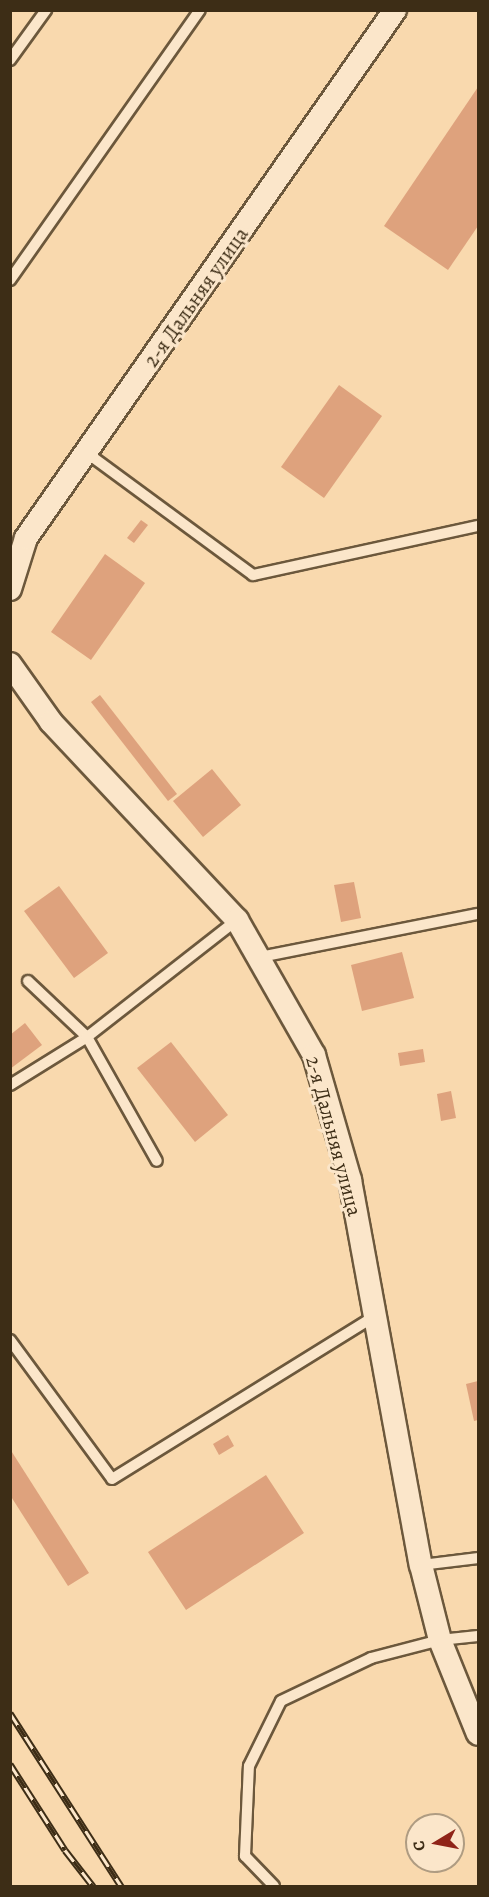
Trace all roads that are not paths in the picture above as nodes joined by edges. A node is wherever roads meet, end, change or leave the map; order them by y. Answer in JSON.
{"nodes":[{"id":1,"x":46,"y":10,"type":"edge"},
{"id":2,"x":200,"y":10,"type":"edge"},
{"id":3,"x":395,"y":10,"type":"edge"},
{"id":4,"x":10,"y":60,"type":"edge"},
{"id":5,"x":10,"y":280,"type":"edge"},
{"id":6,"x":87,"y":453,"type":"junction"},
{"id":7,"x":478,"y":526,"type":"edge"},
{"id":8,"x":10,"y":590,"type":"edge"},
{"id":9,"x":10,"y":664,"type":"edge"},
{"id":10,"x":478,"y":914,"type":"edge"},
{"id":11,"x":237,"y":920,"type":"junction"},
{"id":12,"x":260,"y":957,"type":"junction"},
{"id":13,"x":28,"y":981,"type":"dead end"},
{"id":14,"x":87,"y":1037,"type":"junction"},
{"id":15,"x":10,"y":1084,"type":"edge"},
{"id":16,"x":157,"y":1161,"type":"dead end"},
{"id":17,"x":373,"y":1317,"type":"junction"},
{"id":18,"x":10,"y":1340,"type":"edge"},
{"id":19,"x":478,"y":1558,"type":"edge"},
{"id":20,"x":421,"y":1565,"type":"junction"},
{"id":21,"x":478,"y":1636,"type":"edge"},
{"id":22,"x":440,"y":1640,"type":"junction"},
{"id":23,"x":478,"y":1734,"type":"edge"},
{"id":24,"x":274,"y":1887,"type":"edge"}],
"edges":[{"from":1,"to":4,"type":"lane"},
{"from":2,"to":5,"type":"lane"},
{"from":3,"to":6,"type":"street","name":"2-я Дальняя улица"},
{"from":6,"to":7,"type":"lane"},
{"from":6,"to":8,"type":"street","name":"2-я Дальняя улица"},
{"from":9,"to":11,"type":"street","name":"2-я Дальняя улица"},
{"from":10,"to":12,"type":"lane"},
{"from":11,"to":12,"type":"street","name":"2-я Дальняя улица"},
{"from":11,"to":14,"type":"lane"},
{"from":12,"to":17,"type":"street","name":"2-я Дальняя улица"},
{"from":13,"to":14,"type":"lane"},
{"from":14,"to":15,"type":"lane"},
{"from":14,"to":16,"type":"lane"},
{"from":17,"to":18,"type":"lane"},
{"from":17,"to":20,"type":"street","name":"2-я Дальняя улица"},
{"from":19,"to":20,"type":"lane"},
{"from":20,"to":22,"type":"street","name":"2-я Дальняя улица"},
{"from":21,"to":22,"type":"lane"},
{"from":22,"to":23,"type":"street","name":"2-я Дальняя улица"},
{"from":22,"to":24,"type":"lane"}]}
